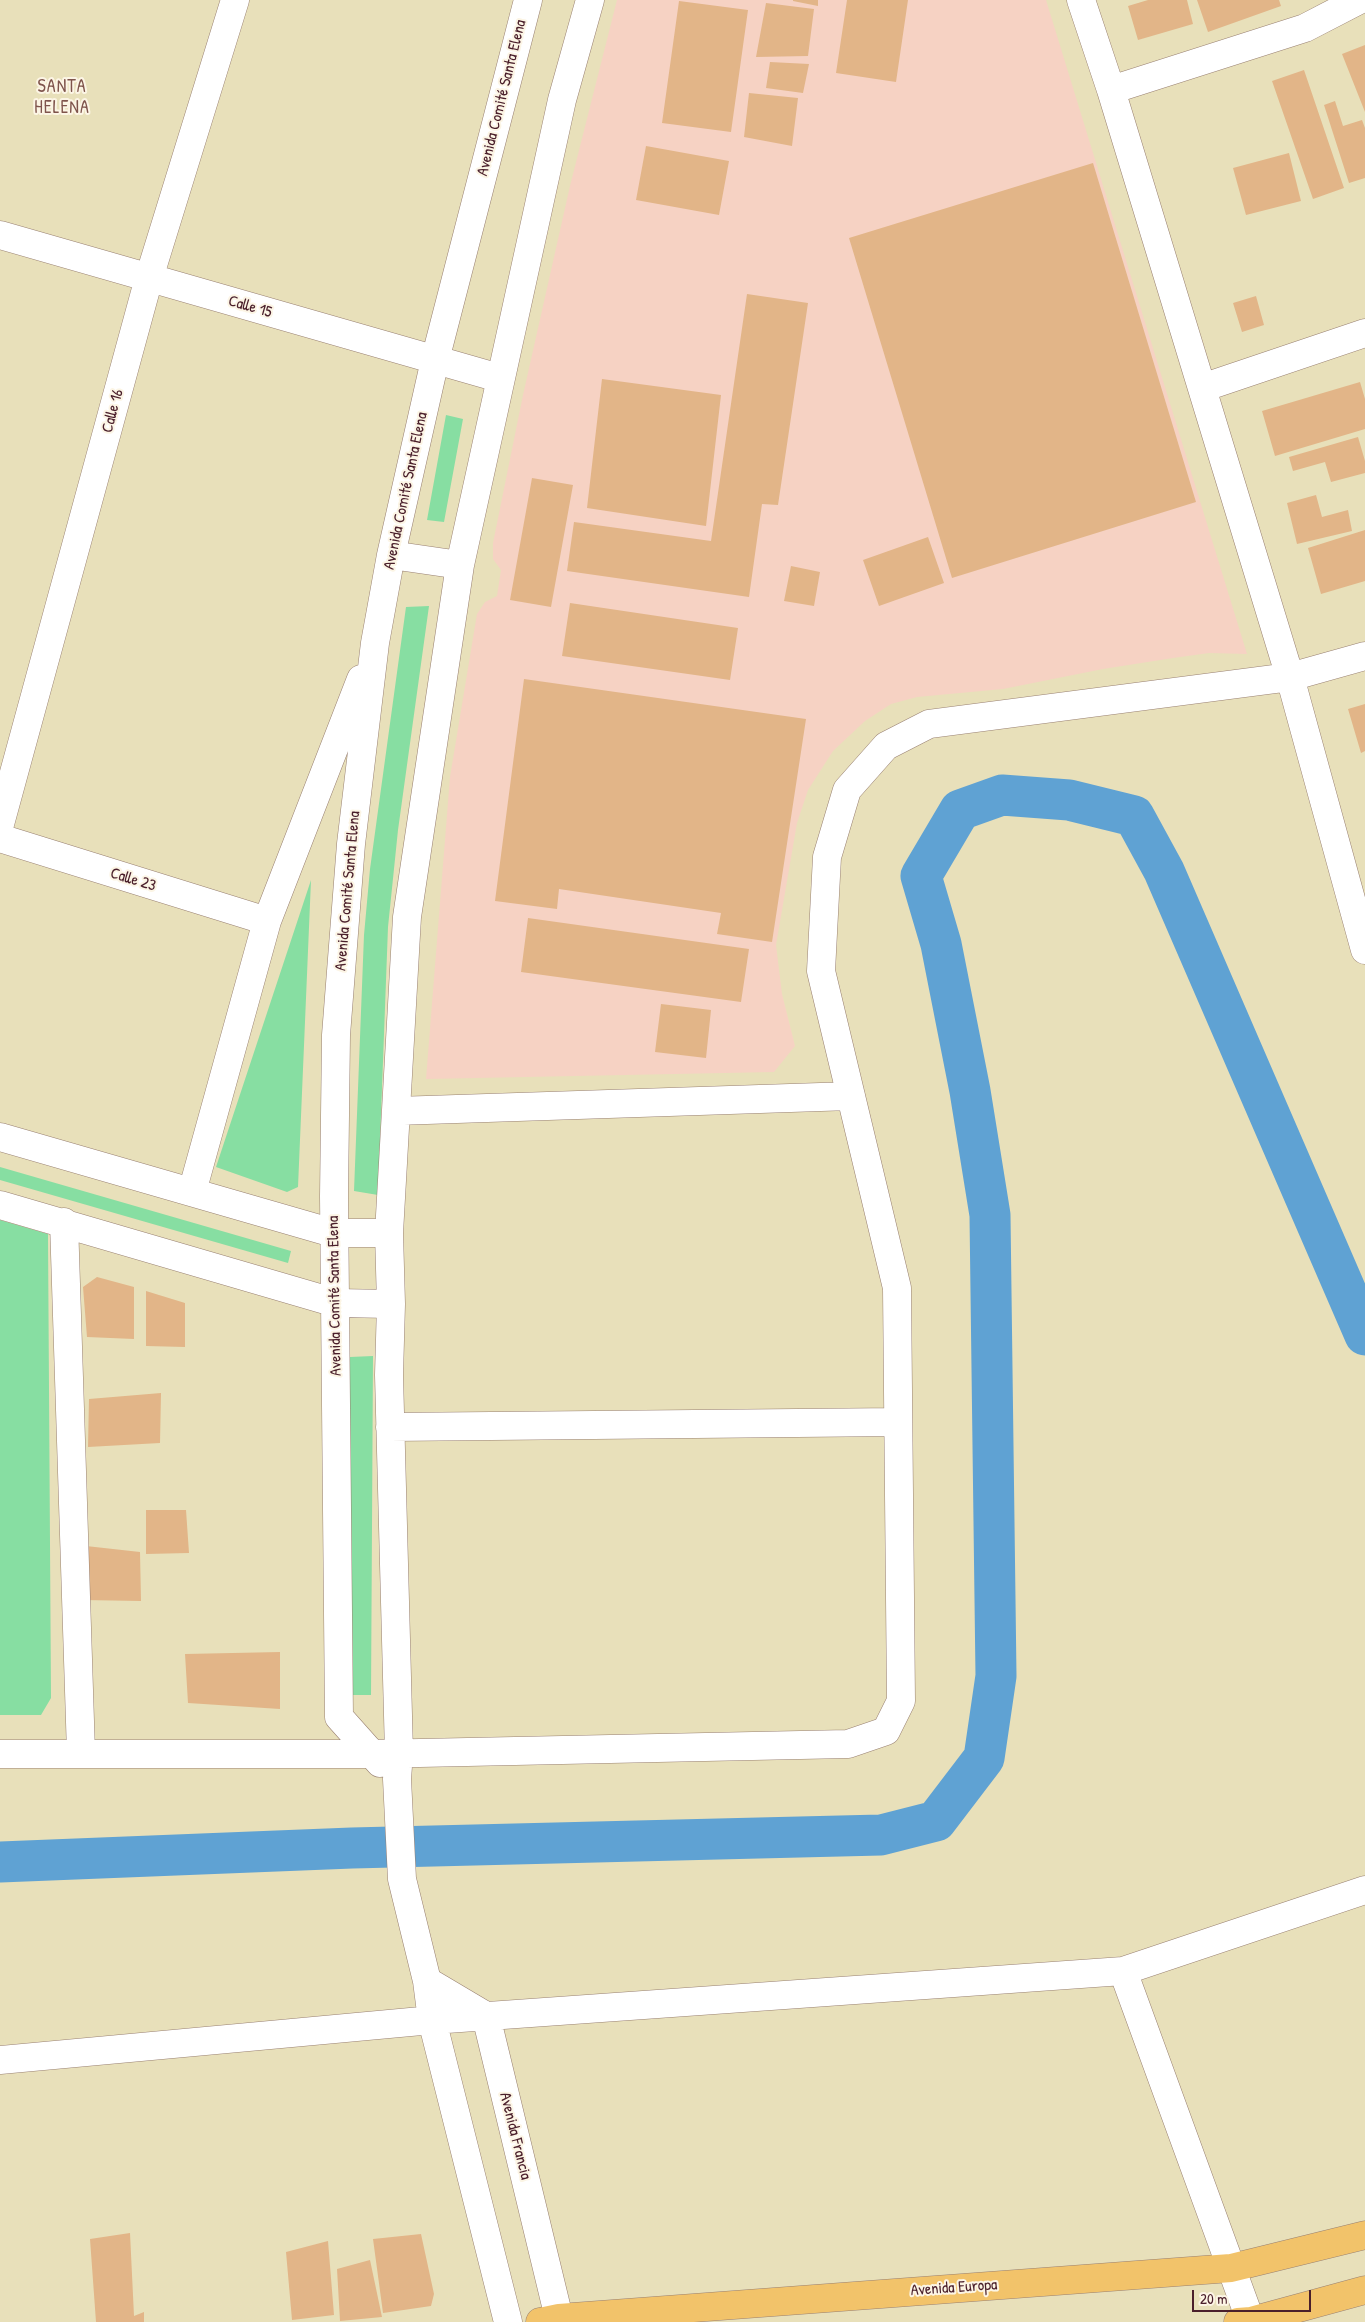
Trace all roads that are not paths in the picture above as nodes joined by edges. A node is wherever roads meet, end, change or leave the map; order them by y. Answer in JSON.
{"nodes":[{"id":1,"x":235,"y":0,"type":"edge"},
{"id":2,"x":528,"y":0,"type":"edge"},
{"id":3,"x":590,"y":0,"type":"edge"},
{"id":4,"x":1081,"y":0,"type":"edge"},
{"id":5,"x":1359,"y":0,"type":"edge"},
{"id":6,"x":1111,"y":90,"type":"junction"},
{"id":7,"x":0,"y":235,"type":"edge"},
{"id":8,"x":149,"y":278,"type":"junction"},
{"id":9,"x":1365,"y":333,"type":"edge"},
{"id":10,"x":435,"y":360,"type":"junction"},
{"id":11,"x":500,"y":378,"type":"junction"},
{"id":12,"x":1202,"y":388,"type":"junction"},
{"id":13,"x":391,"y":555,"type":"junction"},
{"id":14,"x":460,"y":565,"type":"junction"},
{"id":15,"x":375,"y":643,"type":"junction"},
{"id":16,"x":1365,"y":656,"type":"edge"},
{"id":17,"x":1290,"y":677,"type":"junction"},
{"id":18,"x":0,"y":824,"type":"edge"},
{"id":19,"x":0,"y":838,"type":"edge"},
{"id":20,"x":267,"y":921,"type":"junction"},
{"id":21,"x":1365,"y":950,"type":"edge"},
{"id":22,"x":851,"y":1096,"type":"junction"},
{"id":23,"x":396,"y":1112,"type":"junction"},
{"id":24,"x":0,"y":1137,"type":"edge"},
{"id":25,"x":192,"y":1192,"type":"junction"},
{"id":26,"x":0,"y":1205,"type":"edge"},
{"id":27,"x":64,"y":1222,"type":"junction"},
{"id":28,"x":333,"y":1233,"type":"junction"},
{"id":29,"x":389,"y":1233,"type":"junction"},
{"id":30,"x":336,"y":1302,"type":"junction"},
{"id":31,"x":391,"y":1304,"type":"junction"},
{"id":32,"x":898,"y":1422,"type":"junction"},
{"id":33,"x":390,"y":1427,"type":"junction"},
{"id":34,"x":81,"y":1752,"type":"junction"},
{"id":35,"x":0,"y":1754,"type":"edge"},
{"id":36,"x":389,"y":1762,"type":"junction"},
{"id":37,"x":1365,"y":1890,"type":"edge"},
{"id":38,"x":1123,"y":1971,"type":"junction"},
{"id":39,"x":427,"y":1981,"type":"junction"},
{"id":40,"x":486,"y":2016,"type":"junction"},
{"id":41,"x":432,"y":2020,"type":"junction"},
{"id":42,"x":0,"y":2060,"type":"edge"},
{"id":43,"x":1365,"y":2235,"type":"edge"},
{"id":44,"x":1231,"y":2268,"type":"junction"},
{"id":45,"x":1365,"y":2290,"type":"edge"},
{"id":46,"x":553,"y":2321,"type":"edge"},
{"id":47,"x":508,"y":2322,"type":"edge"},
{"id":48,"x":1247,"y":2322,"type":"edge"}],
"edges":[{"from":1,"to":8,"type":"street","name":"Calle 16"},
{"from":2,"to":10,"type":"street","name":"Avenida Comité Santa Elena"},
{"from":3,"to":11,"type":"street"},
{"from":4,"to":6,"type":"street"},
{"from":5,"to":6,"type":"street"},
{"from":6,"to":12,"type":"street"},
{"from":7,"to":8,"type":"street","name":"Calle 15"},
{"from":8,"to":10,"type":"street","name":"Calle 15"},
{"from":8,"to":18,"type":"street","name":"Calle 16"},
{"from":9,"to":12,"type":"street"},
{"from":10,"to":11,"type":"street","name":"Calle 15"},
{"from":10,"to":13,"type":"street","name":"Avenida Comité Santa Elena"},
{"from":11,"to":14,"type":"street"},
{"from":12,"to":17,"type":"street"},
{"from":13,"to":14,"type":"street"},
{"from":13,"to":15,"type":"street","name":"Avenida Comité Santa Elena"},
{"from":14,"to":23,"type":"street"},
{"from":15,"to":20,"type":"street"},
{"from":15,"to":28,"type":"street","name":"Avenida Comité Santa Elena"},
{"from":16,"to":17,"type":"street"},
{"from":17,"to":21,"type":"street"},
{"from":17,"to":22,"type":"street"},
{"from":19,"to":20,"type":"street","name":"Calle 23"},
{"from":20,"to":25,"type":"street"},
{"from":22,"to":23,"type":"street"},
{"from":22,"to":32,"type":"street"},
{"from":23,"to":29,"type":"street"},
{"from":24,"to":25,"type":"street"},
{"from":25,"to":28,"type":"street"},
{"from":26,"to":27,"type":"street"},
{"from":27,"to":30,"type":"street"},
{"from":27,"to":34,"type":"street"},
{"from":28,"to":29,"type":"street"},
{"from":28,"to":30,"type":"street","name":"Avenida Comité Santa Elena"},
{"from":29,"to":31,"type":"street"},
{"from":30,"to":31,"type":"street"},
{"from":30,"to":36,"type":"street","name":"Avenida Comité Santa Elena"},
{"from":31,"to":33,"type":"street"},
{"from":32,"to":33,"type":"street"},
{"from":32,"to":36,"type":"street"},
{"from":33,"to":36,"type":"street"},
{"from":34,"to":35,"type":"street"},
{"from":34,"to":36,"type":"street"},
{"from":36,"to":39,"type":"street"},
{"from":37,"to":38,"type":"street"},
{"from":38,"to":40,"type":"street"},
{"from":38,"to":44,"type":"street"},
{"from":39,"to":40,"type":"street"},
{"from":39,"to":41,"type":"street"},
{"from":40,"to":41,"type":"street"},
{"from":40,"to":46,"type":"street","name":"Avenida Francia"},
{"from":41,"to":42,"type":"street"},
{"from":41,"to":47,"type":"street"},
{"from":43,"to":44,"type":"main road","name":"Avenida Europa"},
{"from":44,"to":46,"type":"main road","name":"Avenida Europa"},
{"from":44,"to":48,"type":"street"},
{"from":45,"to":48,"type":"main road"}]}
